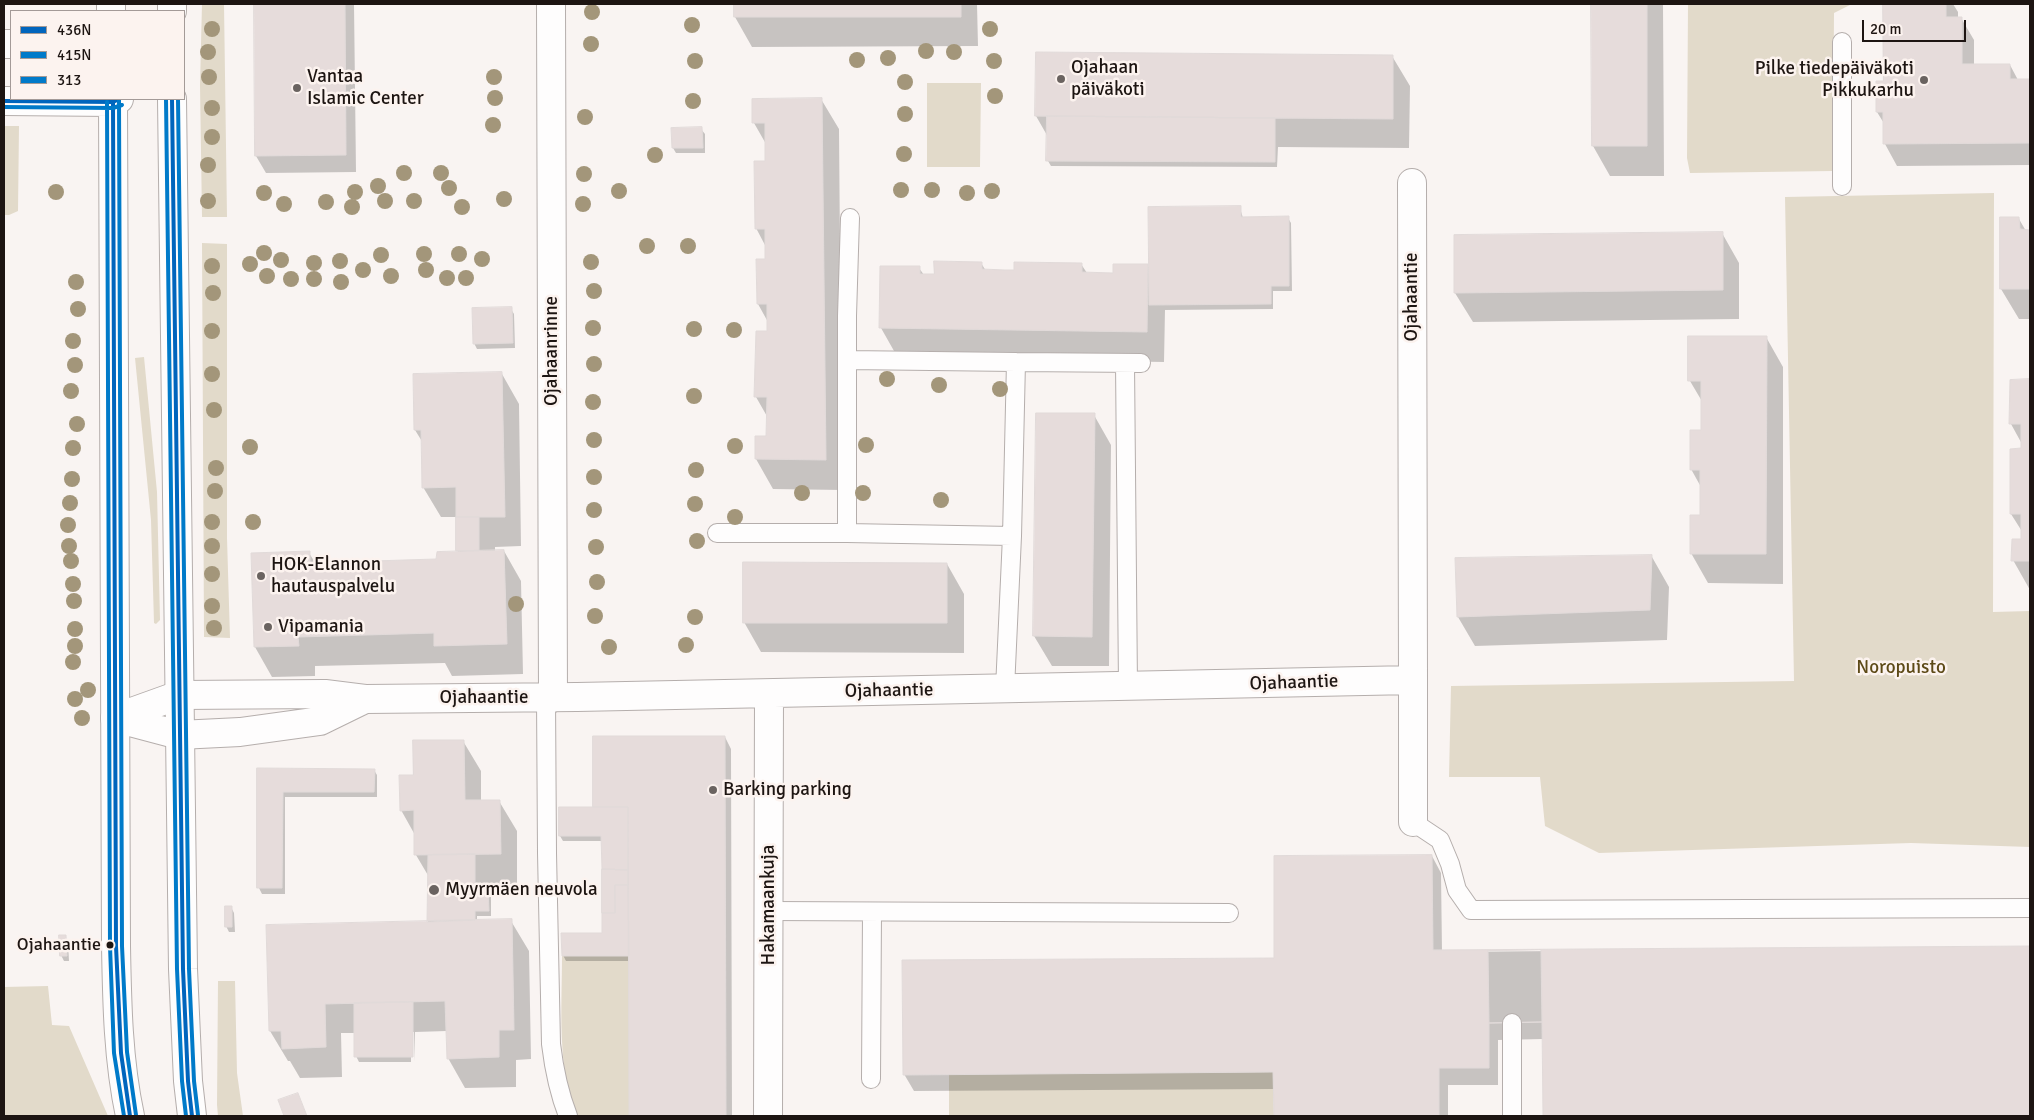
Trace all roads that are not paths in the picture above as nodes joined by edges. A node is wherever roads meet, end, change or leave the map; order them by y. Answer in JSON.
{"nodes":[{"id":1,"x":551,"y":4,"type":"edge"},
{"id":2,"x":1842,"y":42,"type":"dead end"},
{"id":3,"x":115,"y":100,"type":"edge"},
{"id":4,"x":172,"y":100,"type":"edge"},
{"id":5,"x":4,"y":101,"type":"edge"},
{"id":6,"x":1412,"y":183,"type":"dead end"},
{"id":7,"x":1842,"y":186,"type":"dead end"},
{"id":8,"x":850,"y":218,"type":"dead end"},
{"id":9,"x":847,"y":360,"type":"junction"},
{"id":10,"x":1016,"y":362,"type":"junction"},
{"id":11,"x":717,"y":533,"type":"dead end"},
{"id":12,"x":847,"y":533,"type":"junction"},
{"id":13,"x":1012,"y":536,"type":"junction"},
{"id":14,"x":1413,"y":680,"type":"junction"},
{"id":15,"x":1128,"y":687,"type":"junction"},
{"id":16,"x":1005,"y":689,"type":"junction"},
{"id":17,"x":769,"y":694,"type":"junction"},
{"id":18,"x":178,"y":695,"type":"junction"},
{"id":19,"x":550,"y":698,"type":"junction"},
{"id":20,"x":365,"y":699,"type":"junction"},
{"id":21,"x":115,"y":718,"type":"junction"},
{"id":22,"x":179,"y":735,"type":"junction"},
{"id":23,"x":1413,"y":822,"type":"joint"},
{"id":24,"x":2030,"y":908,"type":"edge"},
{"id":25,"x":769,"y":911,"type":"junction"},
{"id":26,"x":872,"y":912,"type":"junction"},
{"id":27,"x":1229,"y":913,"type":"dead end"},
{"id":28,"x":1512,"y":1023,"type":"dead end"},
{"id":29,"x":871,"y":1079,"type":"dead end"},
{"id":30,"x":130,"y":1116,"type":"edge"},
{"id":31,"x":192,"y":1116,"type":"edge"},
{"id":32,"x":568,"y":1116,"type":"edge"},
{"id":33,"x":768,"y":1116,"type":"edge"},
{"id":34,"x":1512,"y":1116,"type":"edge"}],
"edges":[{"from":1,"to":19,"type":"street","name":"Ojahaanrinne"},
{"from":2,"to":7,"type":"lane"},
{"from":3,"to":5,"type":"street"},
{"from":3,"to":21,"type":"street"},
{"from":4,"to":18,"type":"street"},
{"from":6,"to":14,"type":"street","name":"Ojahaantie"},
{"from":8,"to":9,"type":"lane"},
{"from":9,"to":10,"type":"lane"},
{"from":9,"to":12,"type":"lane"},
{"from":10,"to":13,"type":"lane"},
{"from":10,"to":15,"type":"lane"},
{"from":11,"to":12,"type":"lane"},
{"from":12,"to":13,"type":"lane"},
{"from":13,"to":16,"type":"lane"},
{"from":14,"to":15,"type":"street","name":"Ojahaantie"},
{"from":14,"to":23,"type":"street","name":"Ojahaantie"},
{"from":15,"to":16,"type":"street","name":"Ojahaantie"},
{"from":16,"to":17,"type":"street","name":"Ojahaantie"},
{"from":17,"to":19,"type":"street","name":"Ojahaantie"},
{"from":17,"to":25,"type":"street","name":"Hakamaankuja"},
{"from":18,"to":20,"type":"street","name":"Ojahaantie"},
{"from":18,"to":21,"type":"street","name":"Ojahaantie"},
{"from":18,"to":22,"type":"street"},
{"from":19,"to":20,"type":"street","name":"Ojahaantie"},
{"from":19,"to":32,"type":"lane"},
{"from":20,"to":22,"type":"street","name":"Ojahaantie"},
{"from":21,"to":22,"type":"street","name":"Ojahaantie"},
{"from":21,"to":30,"type":"street"},
{"from":22,"to":31,"type":"street"},
{"from":23,"to":24,"type":"lane"},
{"from":25,"to":26,"type":"lane"},
{"from":25,"to":33,"type":"street","name":"Hakamaankuja"},
{"from":26,"to":27,"type":"lane"},
{"from":26,"to":29,"type":"lane"},
{"from":28,"to":34,"type":"lane"}]}
